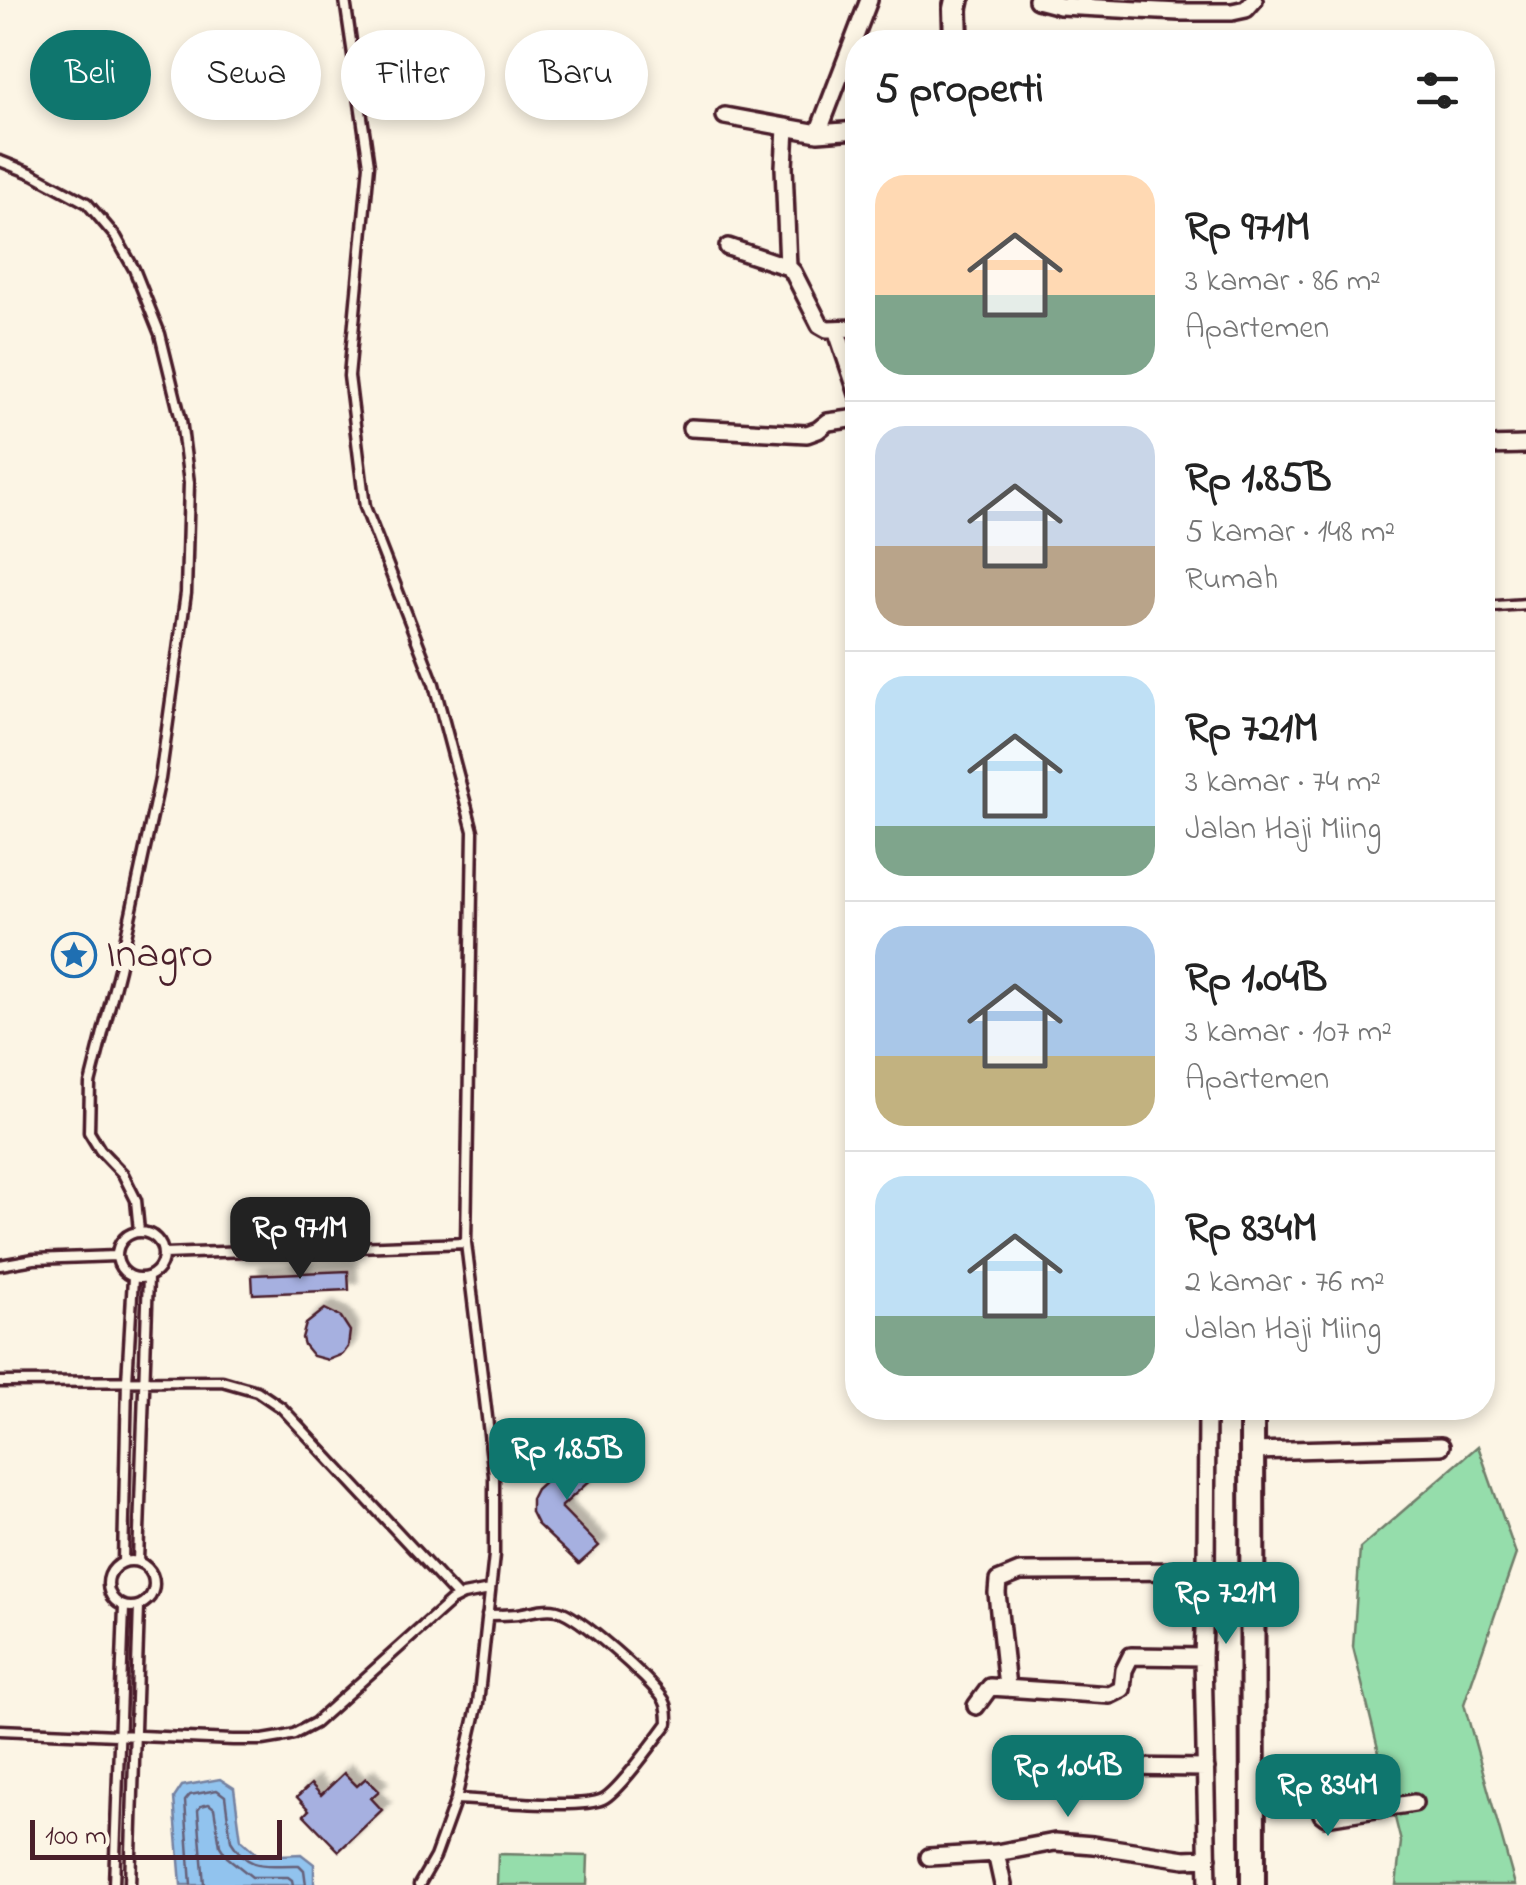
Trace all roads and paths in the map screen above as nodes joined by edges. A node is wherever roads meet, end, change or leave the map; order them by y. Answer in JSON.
{"nodes":[{"id":1,"x":345,"y":0,"type":"edge"},
{"id":2,"x":869,"y":0,"type":"edge"},
{"id":3,"x":957,"y":0,"type":"edge"},
{"id":4,"x":1037,"y":0,"type":"edge"},
{"id":5,"x":1254,"y":0,"type":"edge"},
{"id":6,"x":857,"y":30,"type":"edge"},
{"id":7,"x":956,"y":30,"type":"edge"},
{"id":8,"x":845,"y":63,"type":"edge"},
{"id":9,"x":724,"y":116,"type":"dead end"},
{"id":10,"x":786,"y":128,"type":"junction"},
{"id":11,"x":845,"y":131,"type":"edge"},
{"id":12,"x":818,"y":133,"type":"junction"},
{"id":13,"x":0,"y":161,"type":"edge"},
{"id":14,"x":728,"y":247,"type":"dead end"},
{"id":15,"x":788,"y":267,"type":"junction"},
{"id":16,"x":836,"y":329,"type":"junction"},
{"id":17,"x":845,"y":329,"type":"edge"},
{"id":18,"x":845,"y":356,"type":"edge"},
{"id":19,"x":845,"y":420,"type":"edge"},
{"id":20,"x":691,"y":428,"type":"dead end"},
{"id":21,"x":1526,"y":444,"type":"edge"},
{"id":22,"x":1495,"y":445,"type":"edge"},
{"id":23,"x":1526,"y":604,"type":"edge"},
{"id":24,"x":1495,"y":606,"type":"edge"},
{"id":25,"x":139,"y":1232,"type":"junction"},
{"id":26,"x":466,"y":1242,"type":"junction"},
{"id":27,"x":164,"y":1254,"type":"junction"},
{"id":28,"x":116,"y":1256,"type":"junction"},
{"id":29,"x":0,"y":1265,"type":"edge"},
{"id":30,"x":148,"y":1277,"type":"junction"},
{"id":31,"x":134,"y":1278,"type":"junction"},
{"id":32,"x":144,"y":1380,"type":"junction"},
{"id":33,"x":128,"y":1381,"type":"junction"},
{"id":34,"x":0,"y":1382,"type":"edge"},
{"id":35,"x":1207,"y":1420,"type":"edge"},
{"id":36,"x":1252,"y":1420,"type":"edge"},
{"id":37,"x":1441,"y":1446,"type":"dead end"},
{"id":38,"x":1253,"y":1451,"type":"junction"},
{"id":39,"x":124,"y":1562,"type":"junction"},
{"id":40,"x":138,"y":1562,"type":"junction"},
{"id":41,"x":1206,"y":1571,"type":"junction"},
{"id":42,"x":490,"y":1590,"type":"junction"},
{"id":43,"x":458,"y":1597,"type":"junction"},
{"id":44,"x":139,"y":1606,"type":"junction"},
{"id":45,"x":124,"y":1607,"type":"junction"},
{"id":46,"x":487,"y":1616,"type":"junction"},
{"id":47,"x":1203,"y":1657,"type":"junction"},
{"id":48,"x":1007,"y":1688,"type":"junction"},
{"id":49,"x":976,"y":1706,"type":"dead end"},
{"id":50,"x":0,"y":1730,"type":"edge"},
{"id":51,"x":120,"y":1737,"type":"junction"},
{"id":52,"x":134,"y":1738,"type":"junction"},
{"id":53,"x":1025,"y":1766,"type":"dead end"},
{"id":54,"x":1206,"y":1768,"type":"junction"},
{"id":55,"x":1252,"y":1790,"type":"junction"},
{"id":56,"x":456,"y":1800,"type":"junction"},
{"id":57,"x":1414,"y":1804,"type":"dead end"},
{"id":58,"x":996,"y":1853,"type":"junction"},
{"id":59,"x":930,"y":1857,"type":"dead end"},
{"id":60,"x":1208,"y":1858,"type":"junction"},
{"id":61,"x":114,"y":1885,"type":"edge"},
{"id":62,"x":130,"y":1885,"type":"edge"},
{"id":63,"x":420,"y":1885,"type":"edge"},
{"id":64,"x":1003,"y":1885,"type":"edge"},
{"id":65,"x":1208,"y":1885,"type":"edge"},
{"id":66,"x":1254,"y":1885,"type":"edge"}],
"edges":[{"from":1,"to":26,"type":"lane"},
{"from":2,"to":6,"type":"street"},
{"from":3,"to":7,"type":"main road"},
{"from":4,"to":5,"type":"street"},
{"from":8,"to":12,"type":"street"},
{"from":9,"to":10,"type":"street"},
{"from":10,"to":12,"type":"street"},
{"from":10,"to":15,"type":"street"},
{"from":11,"to":12,"type":"street"},
{"from":13,"to":25,"type":"lane"},
{"from":14,"to":15,"type":"street"},
{"from":15,"to":16,"type":"street"},
{"from":16,"to":17,"type":"street"},
{"from":16,"to":18,"type":"street"},
{"from":19,"to":20,"type":"street"},
{"from":21,"to":22,"type":"street"},
{"from":23,"to":24,"type":"lane"},
{"from":25,"to":27,"type":"lane"},
{"from":25,"to":28,"type":"lane"},
{"from":26,"to":27,"type":"lane"},
{"from":26,"to":42,"type":"lane"},
{"from":27,"to":30,"type":"lane"},
{"from":28,"to":29,"type":"lane"},
{"from":28,"to":31,"type":"lane"},
{"from":30,"to":31,"type":"lane"},
{"from":30,"to":32,"type":"lane"},
{"from":31,"to":33,"type":"lane"},
{"from":32,"to":33,"type":"lane"},
{"from":32,"to":40,"type":"lane"},
{"from":32,"to":43,"type":"lane"},
{"from":33,"to":34,"type":"lane"},
{"from":33,"to":39,"type":"lane"},
{"from":35,"to":41,"type":"street"},
{"from":36,"to":38,"type":"main road"},
{"from":37,"to":38,"type":"street"},
{"from":38,"to":55,"type":"main road"},
{"from":39,"to":40,"type":"lane"},
{"from":39,"to":45,"type":"lane"},
{"from":40,"to":44,"type":"lane"},
{"from":41,"to":47,"type":"street"},
{"from":41,"to":48,"type":"street"},
{"from":42,"to":43,"type":"lane"},
{"from":42,"to":46,"type":"lane"},
{"from":43,"to":52,"type":"lane"},
{"from":44,"to":45,"type":"lane"},
{"from":44,"to":52,"type":"lane"},
{"from":45,"to":51,"type":"lane"},
{"from":46,"to":56,"type":"lane"},
{"from":46,"to":56,"type":"lane"},
{"from":47,"to":48,"type":"street"},
{"from":47,"to":54,"type":"street"},
{"from":48,"to":49,"type":"street"},
{"from":50,"to":51,"type":"lane"},
{"from":51,"to":52,"type":"lane"},
{"from":51,"to":61,"type":"lane"},
{"from":52,"to":62,"type":"lane"},
{"from":53,"to":54,"type":"street"},
{"from":54,"to":60,"type":"street"},
{"from":55,"to":57,"type":"street"},
{"from":55,"to":66,"type":"main road"},
{"from":56,"to":63,"type":"lane"},
{"from":58,"to":59,"type":"street"},
{"from":58,"to":60,"type":"street"},
{"from":58,"to":64,"type":"street"},
{"from":60,"to":65,"type":"street"}]}
